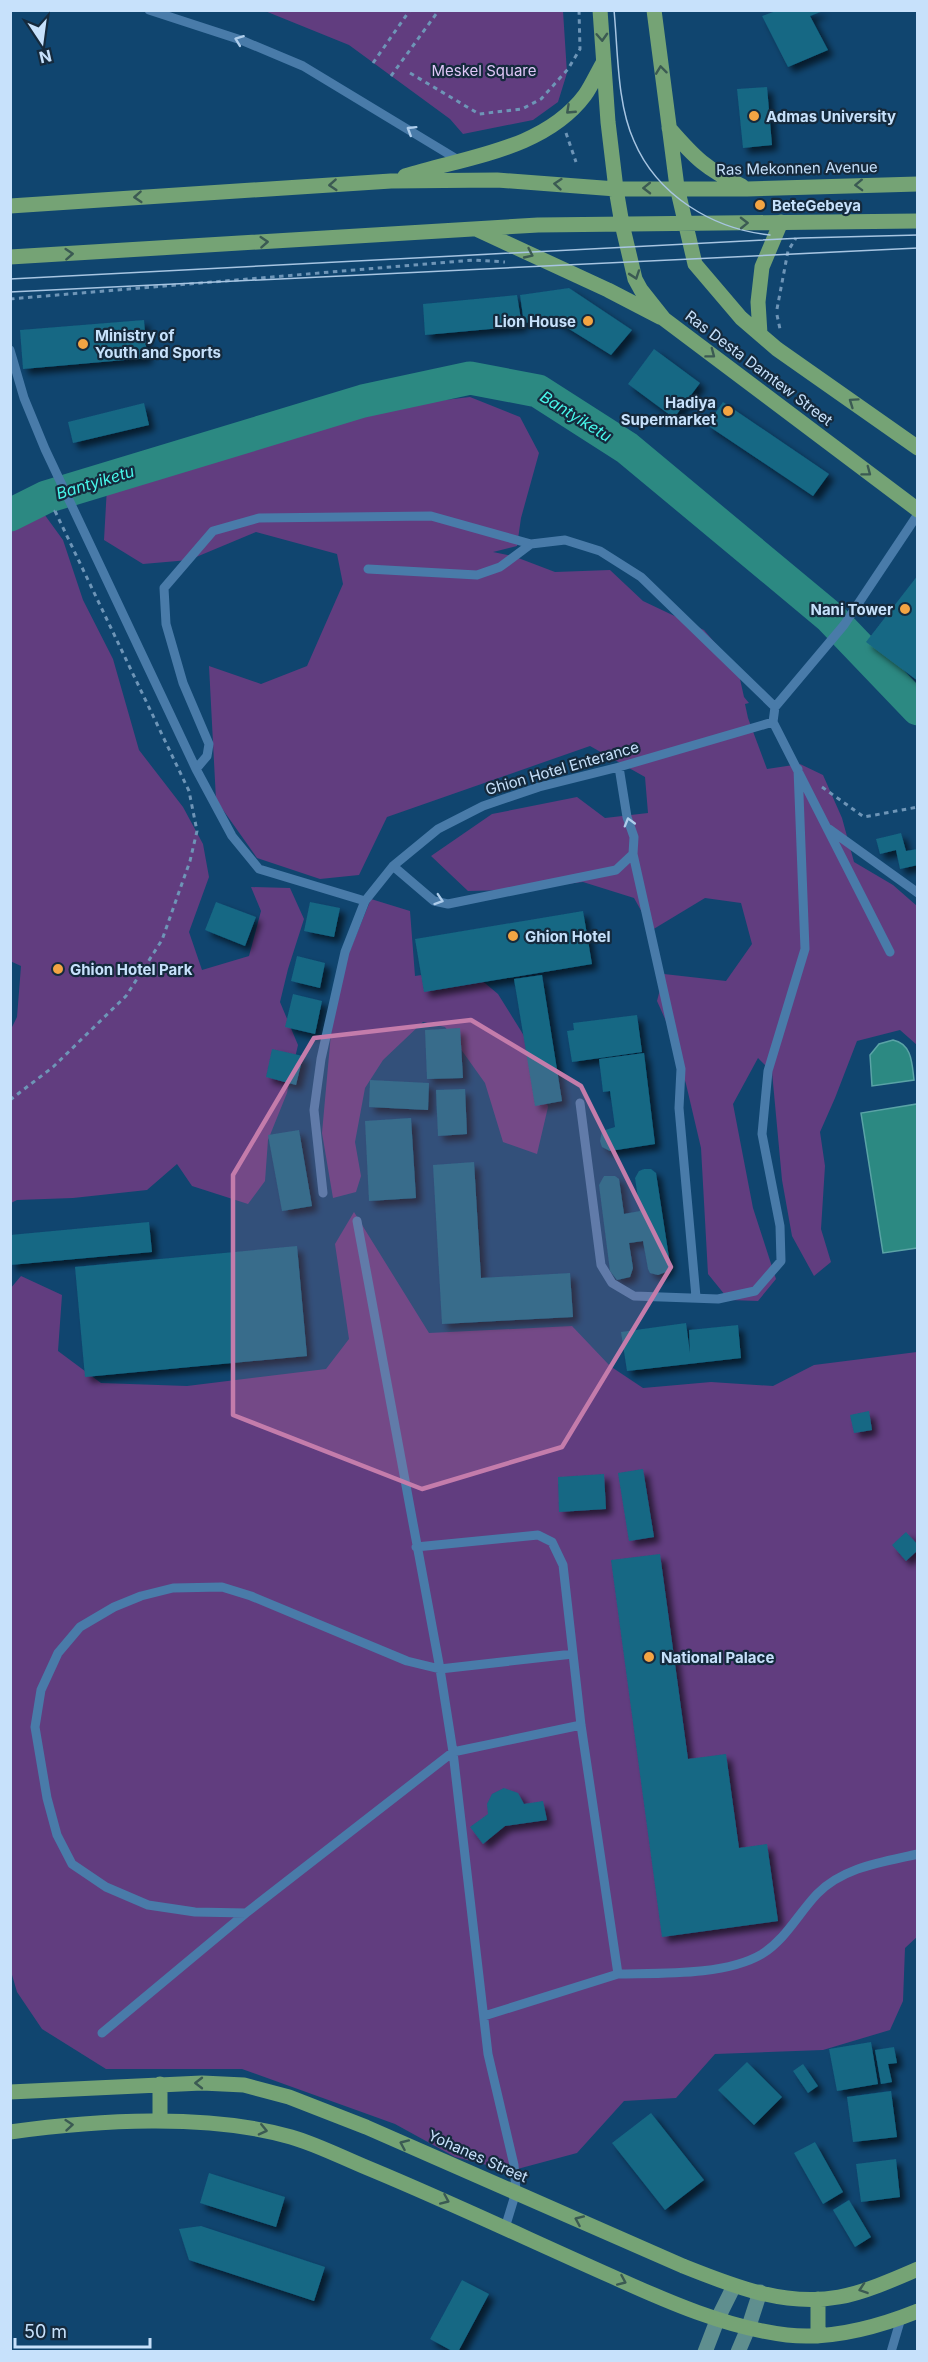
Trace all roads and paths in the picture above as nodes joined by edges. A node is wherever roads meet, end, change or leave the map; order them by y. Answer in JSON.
{"nodes":[{"id":1,"x":149,"y":10,"type":"edge"},
{"id":2,"x":410,"y":10,"type":"edge"},
{"id":3,"x":439,"y":10,"type":"edge"},
{"id":4,"x":579,"y":10,"type":"edge"},
{"id":5,"x":600,"y":10,"type":"edge"},
{"id":6,"x":654,"y":10,"type":"edge"},
{"id":7,"x":373,"y":63,"type":"dead end"},
{"id":8,"x":603,"y":63,"type":"junction"},
{"id":9,"x":410,"y":73,"type":"dead end"},
{"id":10,"x":391,"y":76,"type":"dead end"},
{"id":11,"x":564,"y":125,"type":"dead end"},
{"id":12,"x":669,"y":128,"type":"junction"},
{"id":13,"x":460,"y":161,"type":"junction"},
{"id":14,"x":576,"y":162,"type":"dead end"},
{"id":15,"x":391,"y":181,"type":"junction"},
{"id":16,"x":918,"y":184,"type":"edge"},
{"id":17,"x":678,"y":187,"type":"junction"},
{"id":18,"x":616,"y":189,"type":"junction"},
{"id":19,"x":747,"y":189,"type":"junction"},
{"id":20,"x":10,"y":206,"type":"edge"},
{"id":21,"x":918,"y":221,"type":"edge"},
{"id":22,"x":781,"y":222,"type":"junction"},
{"id":23,"x":622,"y":224,"type":"junction"},
{"id":24,"x":686,"y":225,"type":"junction"},
{"id":25,"x":476,"y":229,"type":"junction"},
{"id":26,"x":800,"y":230,"type":"dead end"},
{"id":27,"x":10,"y":257,"type":"edge"},
{"id":28,"x":514,"y":262,"type":"dead end"},
{"id":29,"x":10,"y":299,"type":"edge"},
{"id":30,"x":664,"y":319,"type":"junction"},
{"id":31,"x":780,"y":331,"type":"dead end"},
{"id":32,"x":760,"y":334,"type":"junction"},
{"id":33,"x":10,"y":350,"type":"edge"},
{"id":34,"x":918,"y":448,"type":"edge"},
{"id":35,"x":71,"y":504,"type":"junction"},
{"id":36,"x":918,"y":512,"type":"edge"},
{"id":37,"x":531,"y":544,"type":"junction"},
{"id":38,"x":368,"y":569,"type":"dead end"},
{"id":39,"x":775,"y":708,"type":"junction"},
{"id":40,"x":773,"y":722,"type":"junction"},
{"id":41,"x":619,"y":767,"type":"junction"},
{"id":42,"x":196,"y":769,"type":"junction"},
{"id":43,"x":798,"y":769,"type":"junction"},
{"id":44,"x":918,"y":807,"type":"edge"},
{"id":45,"x":828,"y":828,"type":"junction"},
{"id":46,"x":633,"y":854,"type":"junction"},
{"id":47,"x":393,"y":866,"type":"junction"},
{"id":48,"x":918,"y":893,"type":"edge"},
{"id":49,"x":365,"y":901,"type":"junction"},
{"id":50,"x":890,"y":952,"type":"dead end"},
{"id":51,"x":10,"y":1100,"type":"edge"},
{"id":52,"x":580,"y":1104,"type":"dead end"},
{"id":53,"x":323,"y":1193,"type":"dead end"},
{"id":54,"x":357,"y":1221,"type":"dead end"},
{"id":55,"x":696,"y":1297,"type":"junction"},
{"id":56,"x":416,"y":1547,"type":"junction"},
{"id":57,"x":573,"y":1654,"type":"junction"},
{"id":58,"x":440,"y":1669,"type":"junction"},
{"id":59,"x":581,"y":1725,"type":"junction"},
{"id":60,"x":453,"y":1752,"type":"junction"},
{"id":61,"x":918,"y":1854,"type":"edge"},
{"id":62,"x":246,"y":1913,"type":"junction"},
{"id":63,"x":618,"y":1974,"type":"junction"},
{"id":64,"x":484,"y":2016,"type":"junction"},
{"id":65,"x":102,"y":2033,"type":"dead end"},
{"id":66,"x":160,"y":2084,"type":"junction"},
{"id":67,"x":10,"y":2092,"type":"edge"},
{"id":68,"x":160,"y":2121,"type":"junction"},
{"id":69,"x":10,"y":2132,"type":"edge"},
{"id":70,"x":516,"y":2192,"type":"junction"},
{"id":71,"x":505,"y":2228,"type":"junction"},
{"id":72,"x":918,"y":2269,"type":"edge"},
{"id":73,"x":734,"y":2286,"type":"junction"},
{"id":74,"x":760,"y":2292,"type":"junction"},
{"id":75,"x":818,"y":2299,"type":"junction"},
{"id":76,"x":918,"y":2311,"type":"edge"},
{"id":77,"x":718,"y":2318,"type":"junction"},
{"id":78,"x":901,"y":2318,"type":"junction"},
{"id":79,"x":749,"y":2326,"type":"junction"},
{"id":80,"x":818,"y":2336,"type":"junction"},
{"id":81,"x":705,"y":2352,"type":"edge"},
{"id":82,"x":738,"y":2352,"type":"edge"},
{"id":83,"x":891,"y":2352,"type":"edge"}],
"edges":[{"from":13,"to":1,"type":"lane","one_way":true},
{"from":2,"to":7,"type":"path"},
{"from":3,"to":10,"type":"path"},
{"from":4,"to":9,"type":"path"},
{"from":5,"to":8,"type":"main road","name":"Ras Desta Damtew Street","one_way":true},
{"from":12,"to":6,"type":"main road","name":"Ras Desta Damtew Street","one_way":true},
{"from":8,"to":13,"type":"main road","one_way":true},
{"from":8,"to":18,"type":"main road","name":"Ras Desta Damtew Street"},
{"from":11,"to":14,"type":"path"},
{"from":12,"to":17,"type":"main road","name":"Ras Desta Damtew Street"},
{"from":12,"to":19,"type":"main road"},
{"from":13,"to":15,"type":"main road"},
{"from":18,"to":15,"type":"main road","name":"Ras Mekonnen Avenue","one_way":true},
{"from":15,"to":20,"type":"main road","one_way":true},
{"from":16,"to":19,"type":"main road","name":"Ras Mekonnen Avenue","one_way":true},
{"from":17,"to":18,"type":"main road","name":"Ras Mekonnen Avenue","one_way":true},
{"from":17,"to":19,"type":"main road","name":"Ras Mekonnen Avenue"},
{"from":17,"to":24,"type":"main road","name":"Ras Desta Damtew Street"},
{"from":18,"to":23,"type":"main road","name":"Ras Desta Damtew Street"},
{"from":21,"to":22,"type":"main road"},
{"from":24,"to":22,"type":"main road","one_way":true},
{"from":22,"to":32,"type":"main road"},
{"from":23,"to":24,"type":"main road"},
{"from":23,"to":25,"type":"main road"},
{"from":23,"to":30,"type":"main road","name":"Ras Desta Damtew Street","one_way":true},
{"from":24,"to":32,"type":"main road","name":"Ras Desta Damtew Street"},
{"from":27,"to":25,"type":"main road","one_way":true},
{"from":25,"to":30,"type":"main road","one_way":true},
{"from":26,"to":31,"type":"path"},
{"from":28,"to":29,"type":"path"},
{"from":30,"to":36,"type":"main road","name":"Ras Desta Damtew Street","one_way":true},
{"from":34,"to":32,"type":"main road","name":"Ras Desta Damtew Street","one_way":true},
{"from":33,"to":35,"type":"lane"},
{"from":35,"to":42,"type":"lane"},
{"from":35,"to":51,"type":"path"},
{"from":36,"to":39,"type":"lane"},
{"from":37,"to":38,"type":"lane"},
{"from":37,"to":39,"type":"lane"},
{"from":37,"to":42,"type":"lane"},
{"from":39,"to":40,"type":"lane"},
{"from":40,"to":41,"type":"lane","name":"Ghion Hotel Enterance"},
{"from":40,"to":43,"type":"lane"},
{"from":46,"to":41,"type":"lane","one_way":true},
{"from":41,"to":47,"type":"lane","name":"Ghion Hotel Enterance"},
{"from":42,"to":49,"type":"lane"},
{"from":43,"to":44,"type":"path"},
{"from":43,"to":45,"type":"lane"},
{"from":43,"to":55,"type":"lane"},
{"from":45,"to":48,"type":"lane"},
{"from":45,"to":50,"type":"lane"},
{"from":47,"to":46,"type":"lane","one_way":true},
{"from":46,"to":55,"type":"lane"},
{"from":47,"to":49,"type":"lane","name":"Ghion Hotel Enterance"},
{"from":49,"to":53,"type":"lane","name":"Ghion Hotel Enterance"},
{"from":52,"to":55,"type":"lane"},
{"from":54,"to":56,"type":"lane"},
{"from":56,"to":57,"type":"lane"},
{"from":56,"to":58,"type":"lane"},
{"from":57,"to":58,"type":"lane"},
{"from":57,"to":59,"type":"lane"},
{"from":58,"to":60,"type":"lane"},
{"from":58,"to":62,"type":"lane"},
{"from":59,"to":60,"type":"lane"},
{"from":59,"to":63,"type":"lane"},
{"from":60,"to":62,"type":"lane"},
{"from":60,"to":64,"type":"lane"},
{"from":61,"to":63,"type":"lane"},
{"from":62,"to":65,"type":"lane"},
{"from":63,"to":64,"type":"lane"},
{"from":64,"to":70,"type":"lane"},
{"from":66,"to":67,"type":"main road","name":"Yohanes Street"},
{"from":66,"to":68,"type":"main road"},
{"from":70,"to":66,"type":"main road","name":"Yohanes Street","one_way":true},
{"from":69,"to":68,"type":"main road","one_way":true},
{"from":68,"to":71,"type":"main road","one_way":true},
{"from":70,"to":71,"type":"lane"},
{"from":73,"to":70,"type":"main road","name":"Yohanes Street","one_way":true},
{"from":71,"to":77,"type":"main road","one_way":true},
{"from":72,"to":75,"type":"main road","name":"Yohanes Street","one_way":true},
{"from":73,"to":74,"type":"main road","name":"Yohanes Street"},
{"from":73,"to":77,"type":"main road"},
{"from":74,"to":75,"type":"main road","name":"Yohanes Street"},
{"from":74,"to":79,"type":"main road"},
{"from":75,"to":80,"type":"main road"},
{"from":76,"to":78,"type":"main road"},
{"from":77,"to":79,"type":"main road"},
{"from":77,"to":81,"type":"main road"},
{"from":78,"to":80,"type":"main road"},
{"from":78,"to":83,"type":"lane"},
{"from":79,"to":80,"type":"main road"},
{"from":79,"to":82,"type":"main road"}]}
